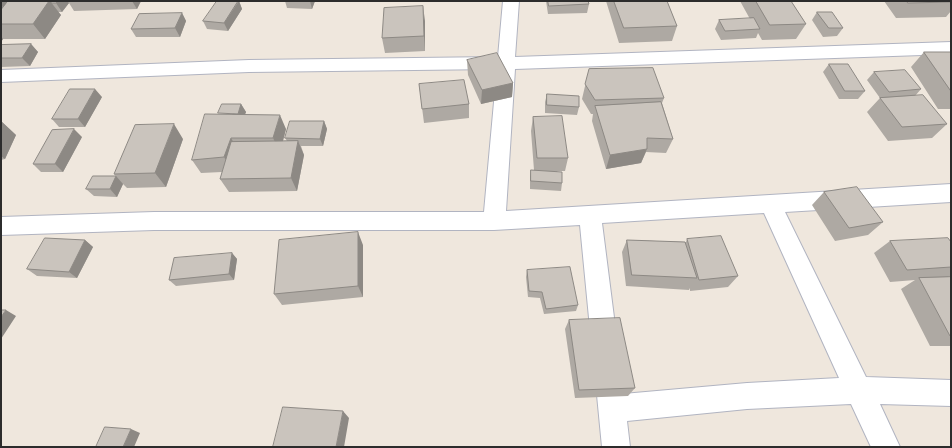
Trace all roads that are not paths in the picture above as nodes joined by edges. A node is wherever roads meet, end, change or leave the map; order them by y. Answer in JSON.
{"nodes":[{"id":1,"x":511,"y":1,"type":"edge"},
{"id":2,"x":951,"y":48,"type":"edge"},
{"id":3,"x":507,"y":63,"type":"junction"},
{"id":4,"x":1,"y":76,"type":"edge"},
{"id":5,"x":951,"y":193,"type":"edge"},
{"id":6,"x":770,"y":204,"type":"junction"},
{"id":7,"x":590,"y":215,"type":"junction"},
{"id":8,"x":494,"y":221,"type":"junction"},
{"id":9,"x":1,"y":226,"type":"edge"},
{"id":10,"x":859,"y":390,"type":"junction"},
{"id":11,"x":951,"y":393,"type":"edge"},
{"id":12,"x":612,"y":410,"type":"junction"},
{"id":13,"x":616,"y":447,"type":"edge"},
{"id":14,"x":886,"y":447,"type":"edge"}],
"edges":[{"from":1,"to":3,"type":"street"},
{"from":2,"to":3,"type":"street"},
{"from":3,"to":4,"type":"street"},
{"from":3,"to":8,"type":"street"},
{"from":5,"to":6,"type":"street"},
{"from":6,"to":7,"type":"street"},
{"from":6,"to":10,"type":"street"},
{"from":7,"to":8,"type":"street"},
{"from":7,"to":12,"type":"street"},
{"from":8,"to":9,"type":"street"},
{"from":10,"to":11,"type":"street"},
{"from":10,"to":12,"type":"street"},
{"from":10,"to":14,"type":"street"},
{"from":12,"to":13,"type":"street"}]}
